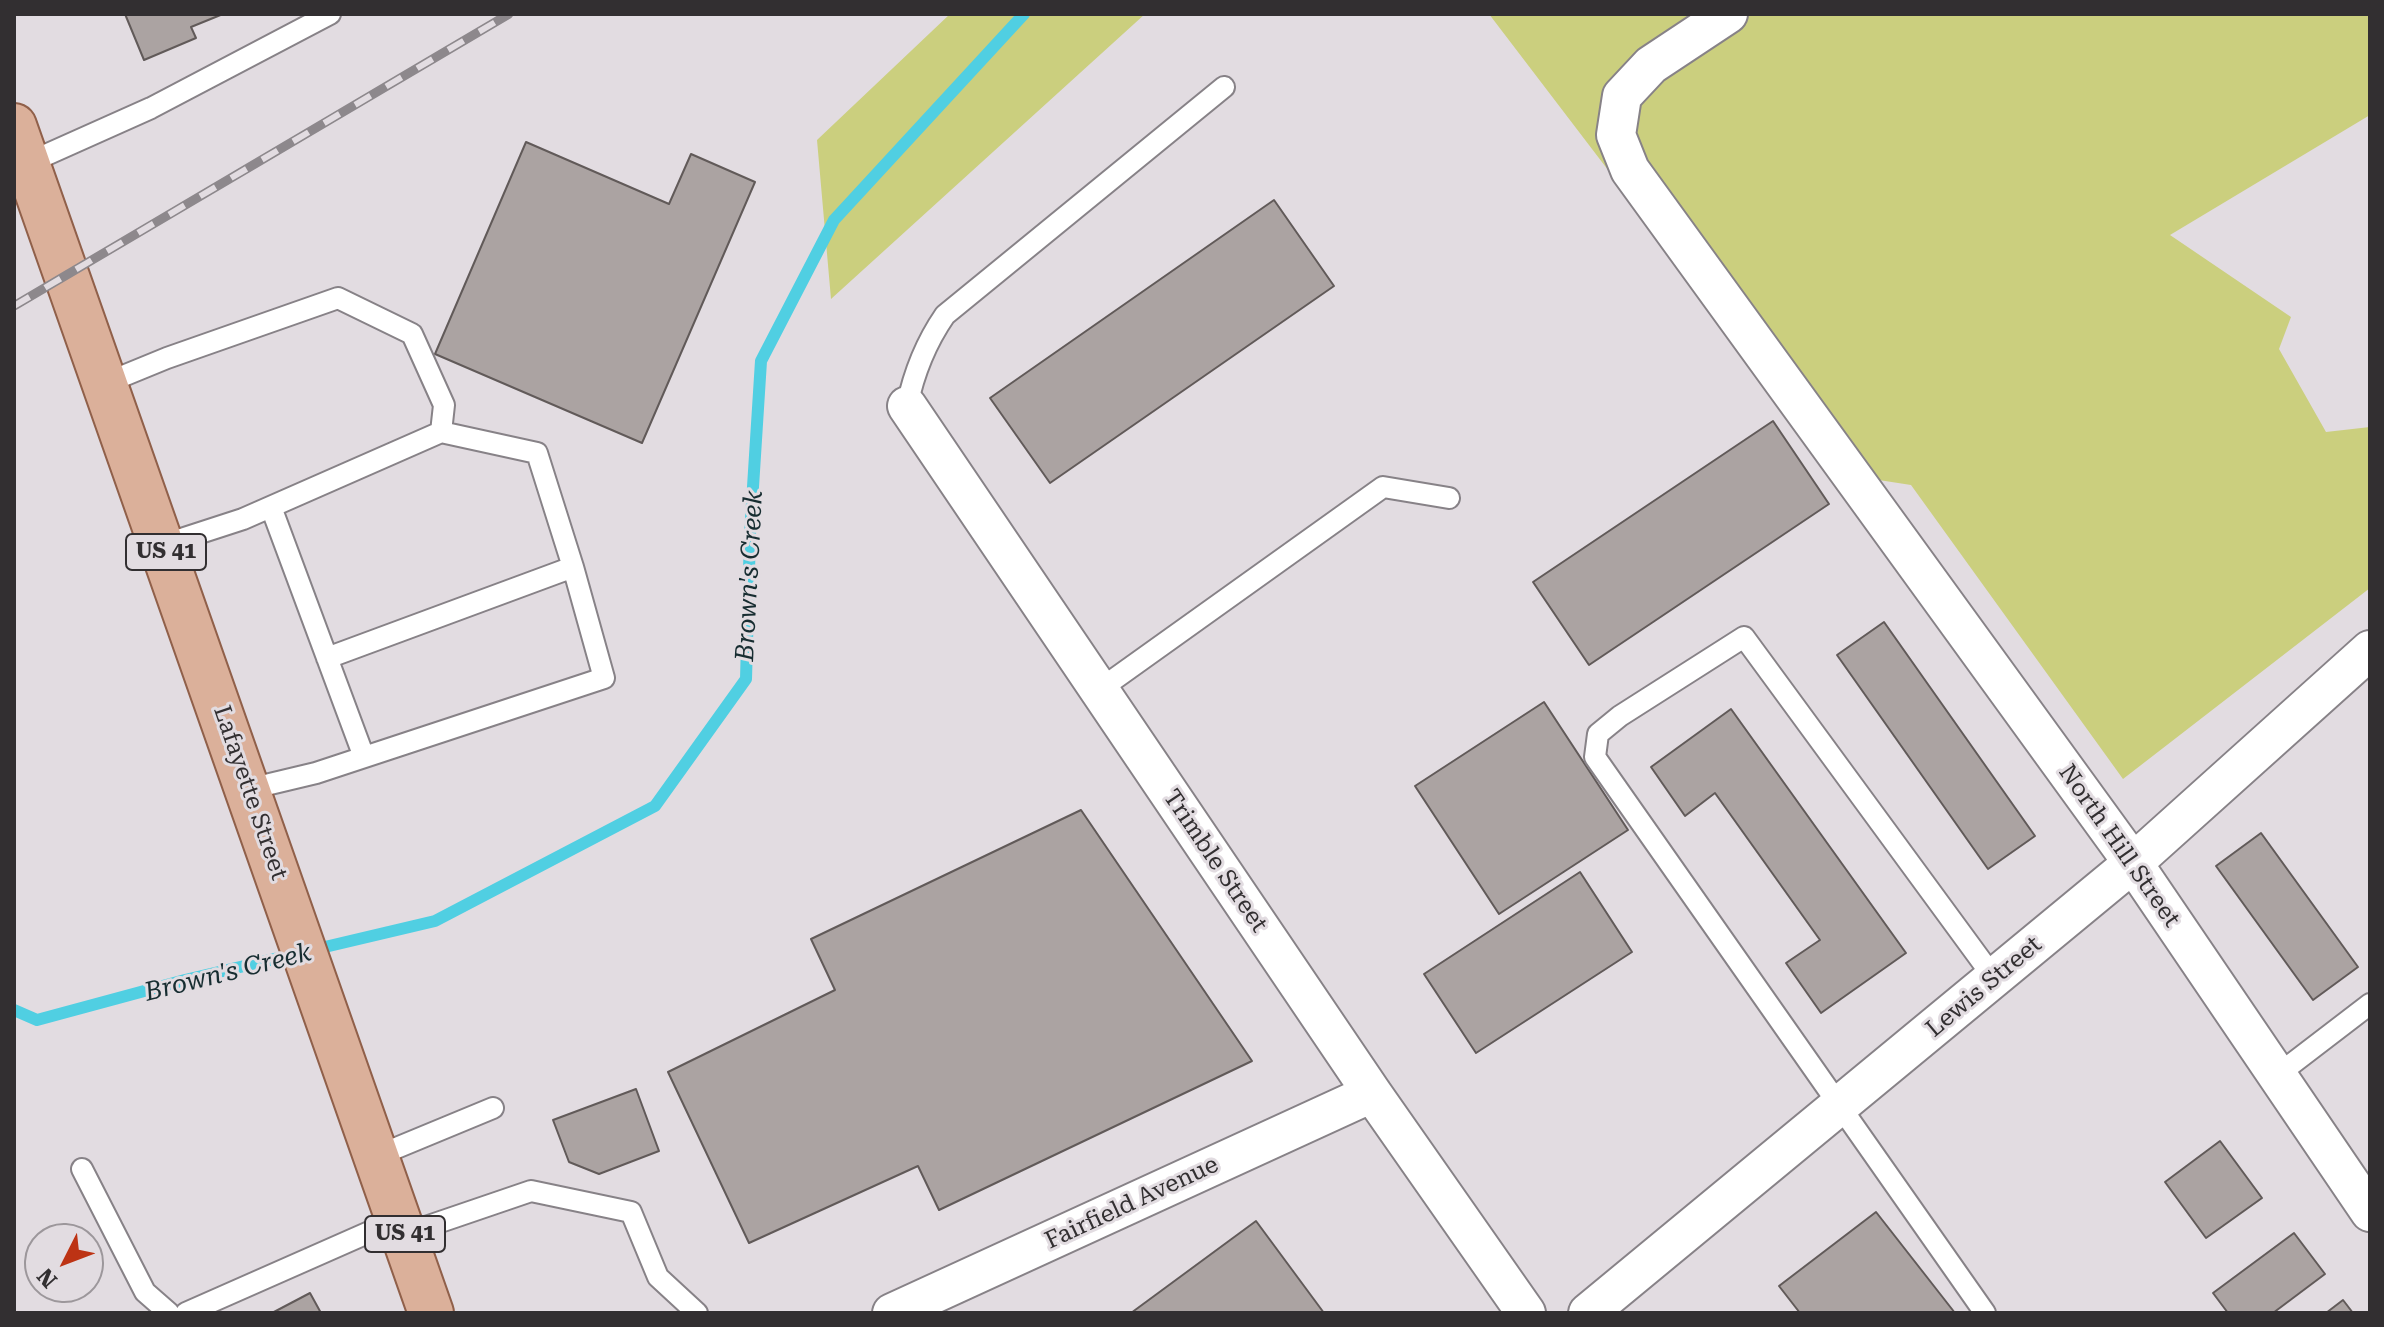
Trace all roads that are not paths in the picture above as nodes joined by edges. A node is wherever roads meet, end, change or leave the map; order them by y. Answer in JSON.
{"nodes":[{"id":1,"x":330,"y":14,"type":"edge"},
{"id":2,"x":1728,"y":14,"type":"edge"},
{"id":3,"x":1224,"y":87,"type":"dead end"},
{"id":4,"x":21,"y":145,"type":"edge"},
{"id":5,"x":106,"y":383,"type":"junction"},
{"id":6,"x":907,"y":406,"type":"joint"},
{"id":7,"x":441,"y":432,"type":"junction"},
{"id":8,"x":1449,"y":498,"type":"dead end"},
{"id":9,"x":271,"y":507,"type":"junction"},
{"id":10,"x":163,"y":545,"type":"junction"},
{"id":11,"x":573,"y":567,"type":"junction"},
{"id":12,"x":2370,"y":650,"type":"edge"},
{"id":13,"x":327,"y":658,"type":"junction"},
{"id":14,"x":1099,"y":690,"type":"junction"},
{"id":15,"x":364,"y":757,"type":"junction"},
{"id":16,"x":249,"y":789,"type":"junction"},
{"id":17,"x":2133,"y":863,"type":"junction"},
{"id":18,"x":1994,"y":978,"type":"junction"},
{"id":19,"x":2370,"y":1004,"type":"edge"},
{"id":20,"x":2276,"y":1076,"type":"junction"},
{"id":21,"x":1372,"y":1093,"type":"junction"},
{"id":22,"x":1839,"y":1106,"type":"junction"},
{"id":23,"x":493,"y":1108,"type":"dead end"},
{"id":24,"x":377,"y":1156,"type":"junction"},
{"id":25,"x":82,"y":1169,"type":"dead end"},
{"id":26,"x":2370,"y":1212,"type":"edge"},
{"id":27,"x":402,"y":1227,"type":"junction"},
{"id":28,"x":169,"y":1313,"type":"edge"},
{"id":29,"x":186,"y":1313,"type":"edge"},
{"id":30,"x":431,"y":1313,"type":"edge"},
{"id":31,"x":697,"y":1313,"type":"edge"},
{"id":32,"x":892,"y":1313,"type":"edge"},
{"id":33,"x":1526,"y":1313,"type":"edge"},
{"id":34,"x":1588,"y":1313,"type":"edge"},
{"id":35,"x":1985,"y":1313,"type":"edge"}],
"edges":[{"from":1,"to":4,"type":"lane"},
{"from":2,"to":17,"type":"street","name":"North Hill Street"},
{"from":3,"to":6,"type":"lane"},
{"from":4,"to":5,"type":"main road","name":"Lafayette Street","number":"US 41"},
{"from":5,"to":7,"type":"lane"},
{"from":5,"to":10,"type":"main road","name":"Lafayette Street","number":"US 41"},
{"from":6,"to":14,"type":"street","name":"Trimble Street"},
{"from":7,"to":9,"type":"lane"},
{"from":7,"to":11,"type":"lane"},
{"from":8,"to":14,"type":"lane"},
{"from":9,"to":10,"type":"lane"},
{"from":9,"to":13,"type":"lane"},
{"from":10,"to":16,"type":"main road","name":"Lafayette Street","number":"US 41"},
{"from":11,"to":13,"type":"lane"},
{"from":11,"to":15,"type":"lane"},
{"from":12,"to":17,"type":"street","name":"Lewis Street"},
{"from":13,"to":15,"type":"lane"},
{"from":14,"to":21,"type":"street","name":"Trimble Street"},
{"from":15,"to":16,"type":"lane"},
{"from":16,"to":24,"type":"main road","name":"Lafayette Street","number":"US 41"},
{"from":17,"to":18,"type":"street","name":"Lewis Street"},
{"from":17,"to":20,"type":"street","name":"North Hill Street"},
{"from":18,"to":22,"type":"street","name":"Lewis Street"},
{"from":18,"to":22,"type":"lane"},
{"from":19,"to":20,"type":"lane"},
{"from":20,"to":26,"type":"street","name":"North Hill Street"},
{"from":21,"to":32,"type":"street","name":"Fairfield Avenue"},
{"from":21,"to":33,"type":"street","name":"Trimble Street"},
{"from":22,"to":34,"type":"street","name":"Lewis Street"},
{"from":22,"to":35,"type":"lane"},
{"from":23,"to":24,"type":"lane"},
{"from":24,"to":27,"type":"main road","name":"Lafayette Street","number":"US 41"},
{"from":25,"to":28,"type":"lane"},
{"from":27,"to":29,"type":"lane"},
{"from":27,"to":30,"type":"main road","name":"Lafayette Street","number":"US 41"},
{"from":27,"to":31,"type":"lane"}]}
